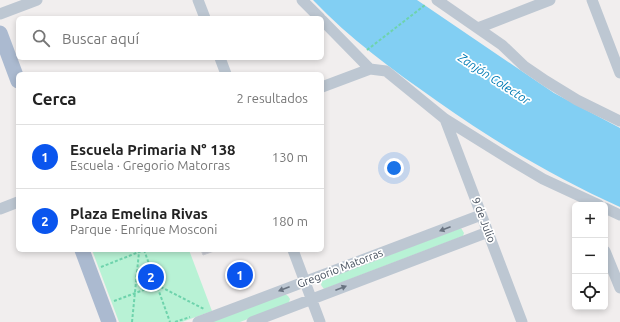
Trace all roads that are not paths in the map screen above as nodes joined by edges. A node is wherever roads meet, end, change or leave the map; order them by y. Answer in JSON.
{"nodes":[{"id":1,"x":38,"y":0,"type":"edge"},
{"id":2,"x":198,"y":0,"type":"edge"},
{"id":3,"x":302,"y":0,"type":"edge"},
{"id":4,"x":437,"y":0,"type":"edge"},
{"id":5,"x":550,"y":0,"type":"edge"},
{"id":6,"x":592,"y":0,"type":"edge"},
{"id":7,"x":0,"y":14,"type":"edge"},
{"id":8,"x":204,"y":16,"type":"edge"},
{"id":9,"x":318,"y":16,"type":"edge"},
{"id":10,"x":324,"y":22,"type":"edge"},
{"id":11,"x":478,"y":28,"type":"junction"},
{"id":12,"x":0,"y":33,"type":"edge"},
{"id":13,"x":221,"y":60,"type":"edge"},
{"id":14,"x":370,"y":69,"type":"junction"},
{"id":15,"x":225,"y":72,"type":"edge"},
{"id":16,"x":620,"y":73,"type":"edge"},
{"id":17,"x":16,"y":76,"type":"edge"},
{"id":18,"x":324,"y":86,"type":"edge"},
{"id":19,"x":445,"y":119,"type":"junction"},
{"id":20,"x":620,"y":121,"type":"edge"},
{"id":21,"x":585,"y":202,"type":"edge"},
{"id":22,"x":16,"y":203,"type":"edge"},
{"id":23,"x":0,"y":209,"type":"edge"},
{"id":24,"x":608,"y":209,"type":"edge"},
{"id":25,"x":481,"y":215,"type":"junction"},
{"id":26,"x":620,"y":215,"type":"edge"},
{"id":27,"x":488,"y":232,"type":"junction"},
{"id":28,"x":83,"y":252,"type":"edge"},
{"id":29,"x":294,"y":252,"type":"edge"},
{"id":30,"x":608,"y":258,"type":"edge"},
{"id":31,"x":305,"y":282,"type":"junction"},
{"id":32,"x":620,"y":288,"type":"edge"},
{"id":33,"x":312,"y":299,"type":"junction"},
{"id":34,"x":109,"y":322,"type":"edge"},
{"id":35,"x":198,"y":322,"type":"edge"},
{"id":36,"x":252,"y":322,"type":"edge"},
{"id":37,"x":320,"y":322,"type":"edge"},
{"id":38,"x":522,"y":322,"type":"edge"}],
"edges":[{"from":1,"to":7,"type":"street"},
{"from":2,"to":8,"type":"street"},
{"from":3,"to":9,"type":"street"},
{"from":4,"to":11,"type":"street"},
{"from":5,"to":11,"type":"street"},
{"from":6,"to":16,"type":"street"},
{"from":10,"to":14,"type":"street"},
{"from":11,"to":20,"type":"street"},
{"from":12,"to":17,"type":"main road"},
{"from":13,"to":15,"type":"street"},
{"from":14,"to":18,"type":"street"},
{"from":14,"to":19,"type":"street"},
{"from":19,"to":21,"type":"street"},
{"from":19,"to":25,"type":"street","name":"9 de Julio"},
{"from":22,"to":23,"type":"street"},
{"from":24,"to":26,"type":"street"},
{"from":25,"to":27,"type":"street","name":"9 de Julio"},
{"from":25,"to":31,"type":"street","name":"Gregorio Matorras","one_way":true},
{"from":33,"to":27,"type":"street","name":"Gregorio Matorras","one_way":true},
{"from":27,"to":38,"type":"street","name":"9 de Julio"},
{"from":28,"to":34,"type":"main road"},
{"from":29,"to":31,"type":"street"},
{"from":30,"to":32,"type":"street"},
{"from":31,"to":33,"type":"street"},
{"from":31,"to":35,"type":"street","name":"Gregorio Matorras","one_way":true},
{"from":33,"to":36,"type":"street","name":"Gregorio Matorras"},
{"from":33,"to":37,"type":"street"}]}
